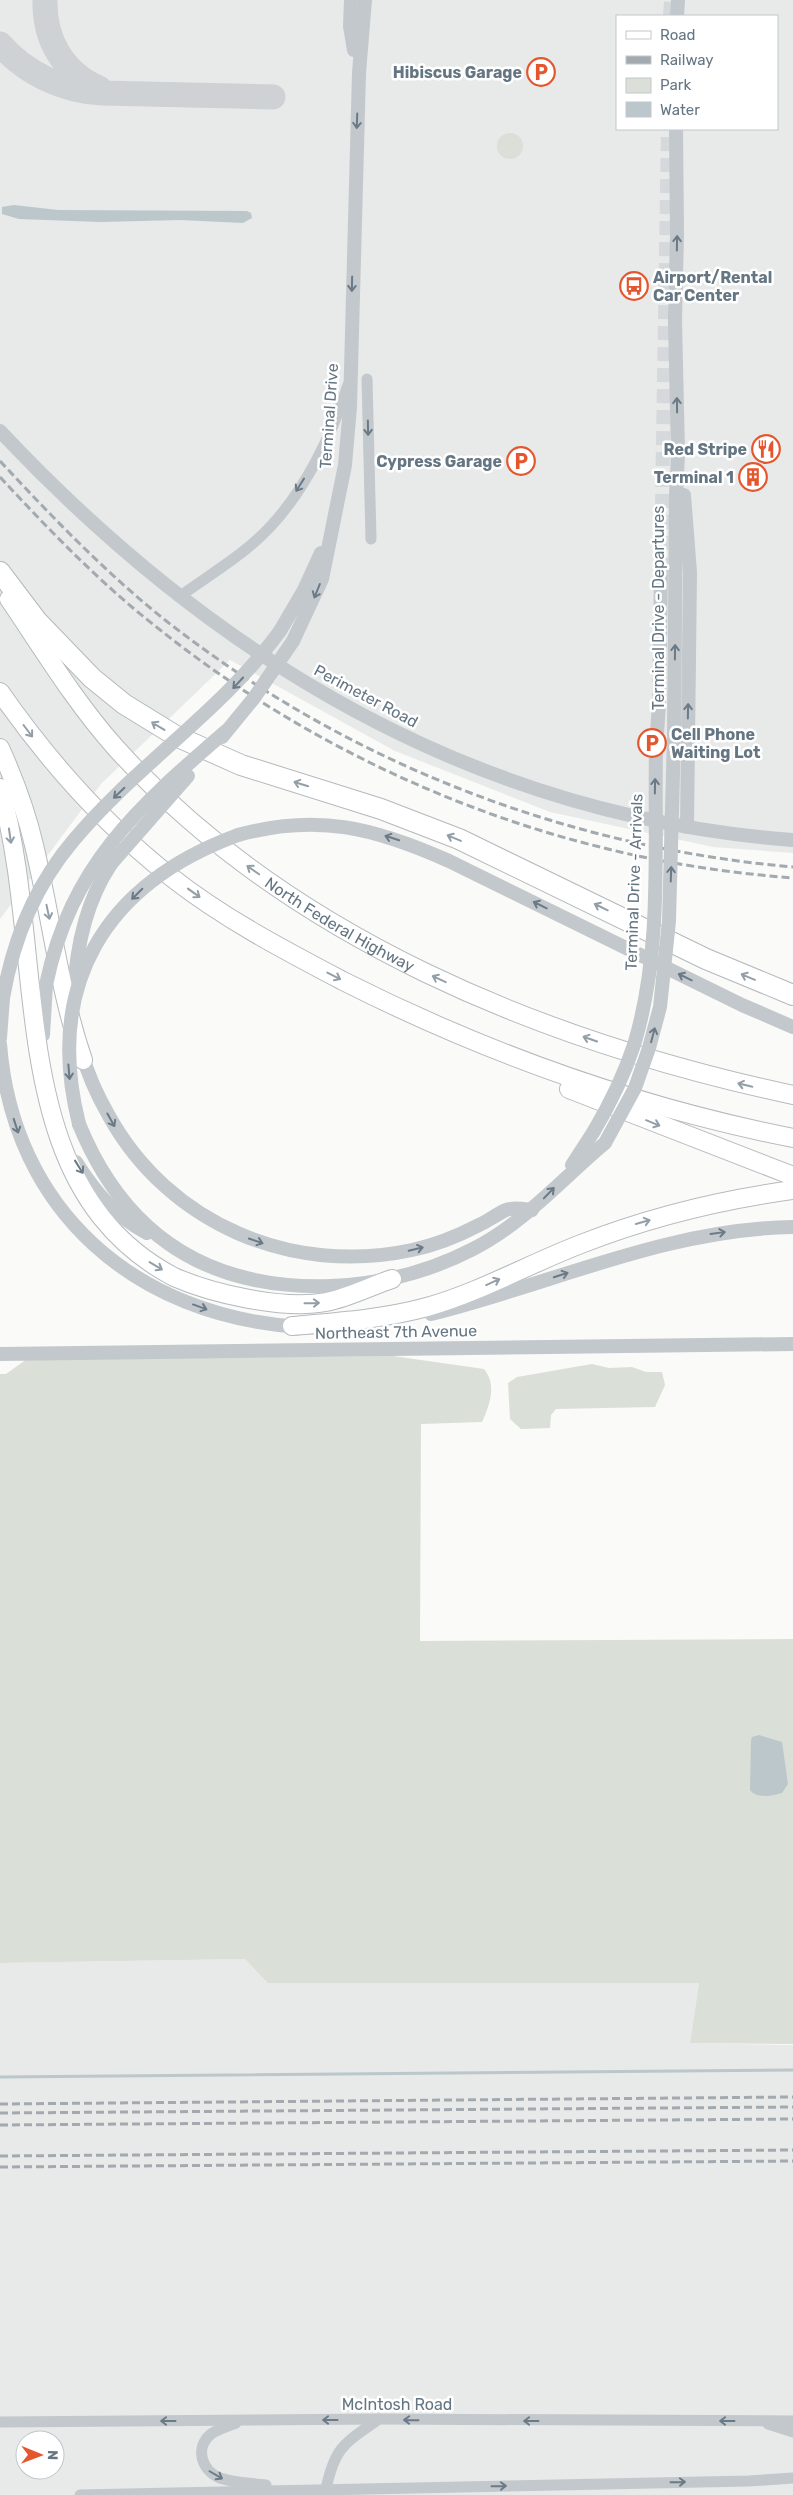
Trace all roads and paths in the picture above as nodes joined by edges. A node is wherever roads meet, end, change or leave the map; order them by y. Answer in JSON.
{"nodes":[{"id":1,"x":351,"y":0,"type":"edge"},
{"id":2,"x":365,"y":0,"type":"edge"},
{"id":3,"x":678,"y":0,"type":"edge"},
{"id":4,"x":677,"y":15,"type":"edge"},
{"id":5,"x":359,"y":72,"type":"junction"},
{"id":6,"x":676,"y":130,"type":"edge"},
{"id":7,"x":350,"y":378,"type":"junction"},
{"id":8,"x":367,"y":379,"type":"dead end"},
{"id":9,"x":0,"y":431,"type":"edge"},
{"id":10,"x":678,"y":454,"type":"junction"},
{"id":11,"x":331,"y":527,"type":"junction"},
{"id":12,"x":371,"y":539,"type":"dead end"},
{"id":13,"x":661,"y":571,"type":"tunnel mouth"},
{"id":14,"x":0,"y":572,"type":"edge"},
{"id":15,"x":0,"y":584,"type":"edge"},
{"id":16,"x":179,"y":597,"type":"junction"},
{"id":17,"x":0,"y":692,"type":"edge"},
{"id":18,"x":226,"y":731,"type":"junction"},
{"id":19,"x":0,"y":748,"type":"edge"},
{"id":20,"x":0,"y":788,"type":"edge"},
{"id":21,"x":687,"y":827,"type":"junction"},
{"id":22,"x":793,"y":840,"type":"edge"},
{"id":23,"x":793,"y":995,"type":"edge"},
{"id":24,"x":0,"y":1017,"type":"edge"},
{"id":25,"x":434,"y":1024,"type":"junction"},
{"id":26,"x":793,"y":1027,"type":"edge"},
{"id":27,"x":0,"y":1038,"type":"edge"},
{"id":28,"x":0,"y":1044,"type":"edge"},
{"id":29,"x":83,"y":1060,"type":"junction"},
{"id":30,"x":793,"y":1095,"type":"edge"},
{"id":31,"x":793,"y":1138,"type":"edge"},
{"id":32,"x":565,"y":1176,"type":"junction"},
{"id":33,"x":793,"y":1176,"type":"edge"},
{"id":34,"x":793,"y":1190,"type":"edge"},
{"id":35,"x":532,"y":1210,"type":"junction"},
{"id":36,"x":793,"y":1227,"type":"edge"},
{"id":37,"x":167,"y":1243,"type":"junction"},
{"id":38,"x":392,"y":1279,"type":"junction"},
{"id":39,"x":292,"y":1326,"type":"junction"},
{"id":40,"x":793,"y":1344,"type":"edge"},
{"id":41,"x":0,"y":1354,"type":"edge"},
{"id":42,"x":379,"y":2419,"type":"junction"},
{"id":43,"x":242,"y":2420,"type":"junction"},
{"id":44,"x":757,"y":2421,"type":"junction"},
{"id":45,"x":793,"y":2421,"type":"edge"},
{"id":46,"x":0,"y":2422,"type":"edge"},
{"id":47,"x":793,"y":2432,"type":"edge"},
{"id":48,"x":793,"y":2478,"type":"edge"},
{"id":49,"x":326,"y":2489,"type":"junction"},
{"id":50,"x":298,"y":2490,"type":"junction"},
{"id":51,"x":243,"y":2493,"type":"edge"},
{"id":52,"x":134,"y":2494,"type":"edge"},
{"id":53,"x":80,"y":2495,"type":"edge"}],
"edges":[{"from":1,"to":5,"type":"street"},
{"from":2,"to":5,"type":"street"},
{"from":3,"to":4,"type":"street"},
{"from":5,"to":7,"type":"street","name":"Terminal Drive","one_way":true},
{"from":10,"to":6,"type":"street","name":"Terminal Drive - Departures","one_way":true},
{"from":7,"to":11,"type":"street","name":"Terminal Drive"},
{"from":7,"to":16,"type":"street","one_way":true},
{"from":8,"to":12,"type":"street","one_way":true},
{"from":9,"to":16,"type":"street","name":"Perimeter Road"},
{"from":21,"to":10,"type":"street","one_way":true},
{"from":32,"to":10,"type":"street","name":"Terminal Drive - Departures","one_way":true,"bridge":true},
{"from":11,"to":18,"type":"street","name":"Terminal Drive","one_way":true,"bridge":true},
{"from":11,"to":24,"type":"street","one_way":true,"bridge":true},
{"from":32,"to":13,"type":"street","name":"Terminal Drive - Arrivals","one_way":true,"bridge":true},
{"from":23,"to":14,"type":"highway","one_way":true},
{"from":30,"to":15,"type":"main road","name":"North Federal Highway","one_way":true},
{"from":16,"to":21,"type":"street","name":"Perimeter Road"},
{"from":17,"to":25,"type":"main road","one_way":true},
{"from":18,"to":29,"type":"street","bridge":true},
{"from":18,"to":37,"type":"street","one_way":true,"bridge":true},
{"from":19,"to":29,"type":"main road","one_way":true},
{"from":20,"to":38,"type":"main road","one_way":true},
{"from":21,"to":22,"type":"street","name":"Perimeter Road"},
{"from":24,"to":27,"type":"street"},
{"from":25,"to":31,"type":"main road"},
{"from":25,"to":33,"type":"main road","one_way":true},
{"from":26,"to":37,"type":"street","one_way":true,"bridge":true},
{"from":28,"to":39,"type":"street","one_way":true},
{"from":29,"to":35,"type":"street","one_way":true},
{"from":35,"to":32,"type":"street","one_way":true},
{"from":39,"to":34,"type":"main road","one_way":true},
{"from":35,"to":38,"type":"street"},
{"from":39,"to":36,"type":"street","one_way":true},
{"from":37,"to":38,"type":"street"},
{"from":40,"to":41,"type":"street","name":"Northeast 7th Avenue"},
{"from":42,"to":43,"type":"street","name":"McIntosh Road","one_way":true},
{"from":44,"to":42,"type":"street","name":"McIntosh Road","one_way":true},
{"from":42,"to":49,"type":"street"},
{"from":43,"to":46,"type":"street","name":"McIntosh Road","one_way":true},
{"from":43,"to":50,"type":"street","one_way":true},
{"from":44,"to":45,"type":"street","name":"McIntosh Road"},
{"from":44,"to":47,"type":"street"},
{"from":49,"to":48,"type":"street","one_way":true},
{"from":49,"to":50,"type":"street"},
{"from":50,"to":51,"type":"street"},
{"from":51,"to":52,"type":"street"},
{"from":52,"to":53,"type":"street"}]}
